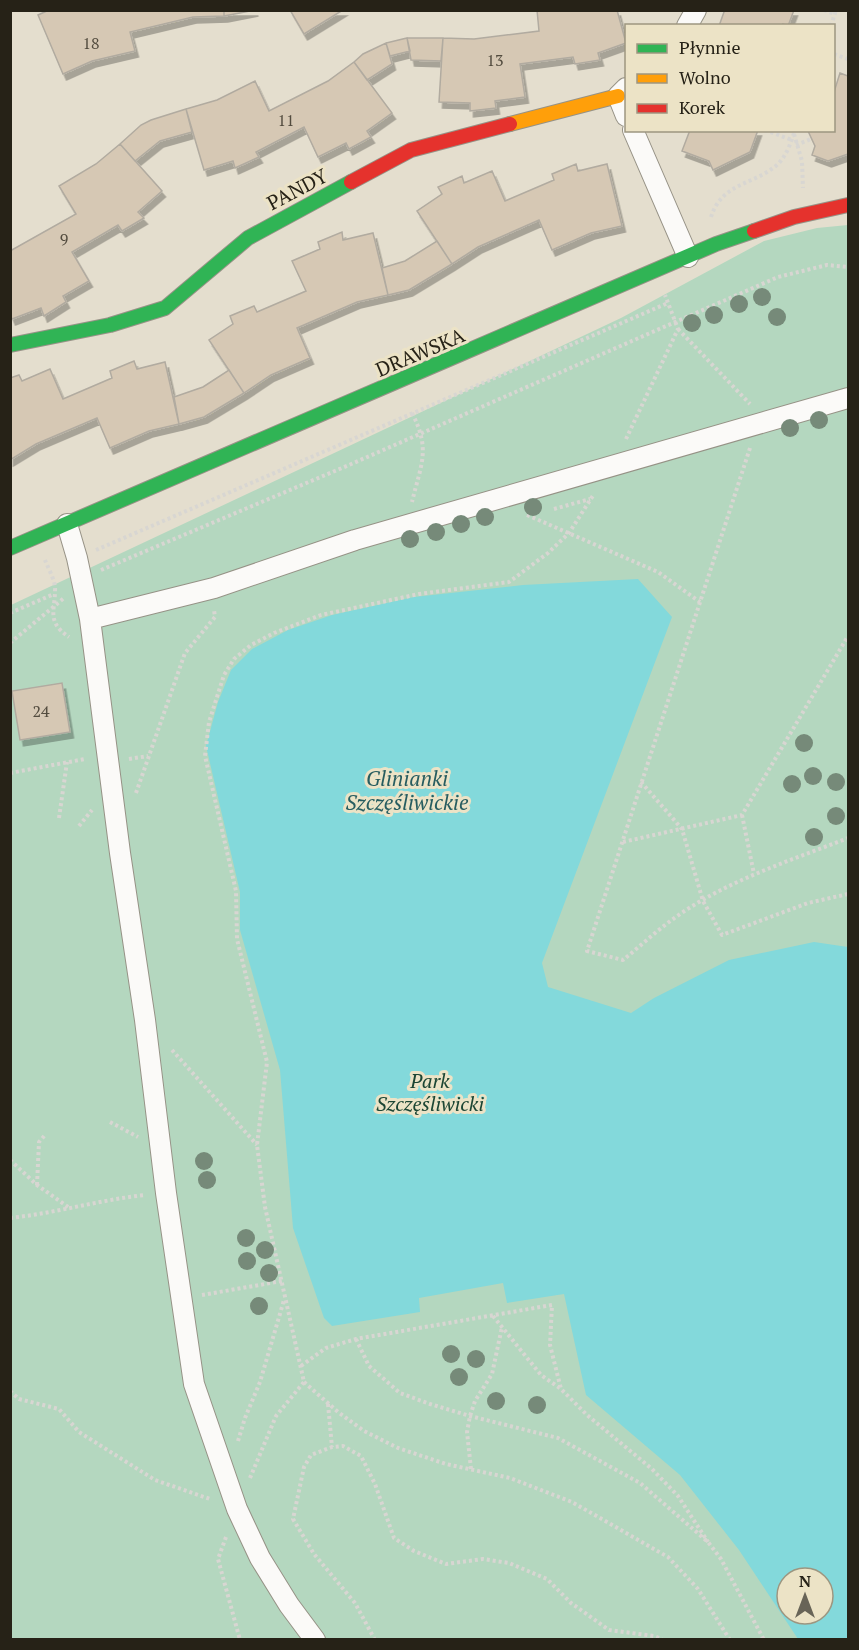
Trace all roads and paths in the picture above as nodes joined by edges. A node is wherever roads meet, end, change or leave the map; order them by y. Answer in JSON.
{"nodes":[{"id":1,"x":696,"y":10,"type":"edge"},
{"id":2,"x":824,"y":10,"type":"edge"},
{"id":3,"x":835,"y":12,"type":"edge"},
{"id":4,"x":688,"y":24,"type":"edge"},
{"id":5,"x":622,"y":92,"type":"edge"},
{"id":6,"x":634,"y":132,"type":"edge"},
{"id":7,"x":770,"y":132,"type":"edge"},
{"id":8,"x":794,"y":132,"type":"edge"},
{"id":9,"x":811,"y":139,"type":"dead end"},
{"id":10,"x":792,"y":140,"type":"junction"},
{"id":11,"x":796,"y":145,"type":"junction"},
{"id":12,"x":802,"y":178,"type":"dead end"},
{"id":13,"x":849,"y":206,"type":"edge"},
{"id":14,"x":710,"y":219,"type":"dead end"},
{"id":15,"x":688,"y":257,"type":"junction"},
{"id":16,"x":849,"y":267,"type":"edge"},
{"id":17,"x":668,"y":303,"type":"dead end"},
{"id":18,"x":678,"y":329,"type":"dead end"},
{"id":19,"x":10,"y":345,"type":"edge"},
{"id":20,"x":849,"y":398,"type":"edge"},
{"id":21,"x":412,"y":413,"type":"junction"},
{"id":22,"x":765,"y":421,"type":"junction"},
{"id":23,"x":422,"y":433,"type":"junction"},
{"id":24,"x":527,"y":515,"type":"dead end"},
{"id":25,"x":67,"y":524,"type":"junction"},
{"id":26,"x":407,"y":525,"type":"junction"},
{"id":27,"x":10,"y":548,"type":"edge"},
{"id":28,"x":42,"y":552,"type":"dead end"},
{"id":29,"x":77,"y":558,"type":"junction"},
{"id":30,"x":49,"y":570,"type":"junction"},
{"id":31,"x":509,"y":582,"type":"dead end"},
{"id":32,"x":82,"y":583,"type":"junction"},
{"id":33,"x":54,"y":594,"type":"junction"},
{"id":34,"x":700,"y":602,"type":"junction"},
{"id":35,"x":214,"y":606,"type":"dead end"},
{"id":36,"x":52,"y":608,"type":"junction"},
{"id":37,"x":10,"y":613,"type":"edge"},
{"id":38,"x":90,"y":619,"type":"junction"},
{"id":39,"x":849,"y":636,"type":"edge"},
{"id":40,"x":10,"y":643,"type":"edge"},
{"id":41,"x":93,"y":644,"type":"junction"},
{"id":42,"x":107,"y":755,"type":"junction"},
{"id":43,"x":67,"y":762,"type":"junction"},
{"id":44,"x":10,"y":773,"type":"edge"},
{"id":45,"x":641,"y":782,"type":"junction"},
{"id":46,"x":133,"y":801,"type":"dead end"},
{"id":47,"x":742,"y":815,"type":"junction"},
{"id":48,"x":59,"y":818,"type":"dead end"},
{"id":49,"x":682,"y":829,"type":"junction"},
{"id":50,"x":849,"y":838,"type":"edge"},
{"id":51,"x":622,"y":843,"type":"junction"},
{"id":52,"x":754,"y":874,"type":"junction"},
{"id":53,"x":849,"y":894,"type":"edge"},
{"id":54,"x":703,"y":901,"type":"junction"},
{"id":55,"x":169,"y":1047,"type":"dead end"},
{"id":56,"x":45,"y":1134,"type":"dead end"},
{"id":57,"x":256,"y":1145,"type":"junction"},
{"id":58,"x":10,"y":1160,"type":"edge"},
{"id":59,"x":38,"y":1185,"type":"junction"},
{"id":60,"x":166,"y":1193,"type":"junction"},
{"id":61,"x":69,"y":1207,"type":"junction"},
{"id":62,"x":10,"y":1218,"type":"edge"},
{"id":63,"x":282,"y":1281,"type":"junction"},
{"id":64,"x":210,"y":1294,"type":"dead end"},
{"id":65,"x":285,"y":1297,"type":"junction"},
{"id":66,"x":493,"y":1315,"type":"junction"},
{"id":67,"x":502,"y":1327,"type":"junction"},
{"id":68,"x":356,"y":1339,"type":"junction"},
{"id":69,"x":301,"y":1366,"type":"junction"},
{"id":70,"x":304,"y":1382,"type":"junction"},
{"id":71,"x":10,"y":1391,"type":"edge"},
{"id":72,"x":563,"y":1391,"type":"junction"},
{"id":73,"x":328,"y":1404,"type":"junction"},
{"id":74,"x":470,"y":1416,"type":"junction"},
{"id":75,"x":332,"y":1447,"type":"junction"},
{"id":76,"x":471,"y":1470,"type":"junction"},
{"id":77,"x":224,"y":1471,"type":"junction"},
{"id":78,"x":237,"y":1509,"type":"junction"},
{"id":79,"x":708,"y":1542,"type":"junction"},
{"id":80,"x":240,"y":1640,"type":"edge"},
{"id":81,"x":315,"y":1640,"type":"edge"},
{"id":82,"x":375,"y":1640,"type":"edge"},
{"id":83,"x":663,"y":1640,"type":"edge"},
{"id":84,"x":730,"y":1640,"type":"edge"},
{"id":85,"x":764,"y":1640,"type":"edge"}],
"edges":[{"from":1,"to":4,"type":"street"},
{"from":2,"to":3,"type":"path"},
{"from":5,"to":19,"type":"street","name":"PANDY"},
{"from":6,"to":15,"type":"street"},
{"from":7,"to":10,"type":"path"},
{"from":8,"to":10,"type":"path"},
{"from":8,"to":11,"type":"path"},
{"from":9,"to":11,"type":"path"},
{"from":10,"to":14,"type":"path"},
{"from":11,"to":12,"type":"path"},
{"from":13,"to":15,"type":"street","name":"DRAWSKA"},
{"from":15,"to":25,"type":"street","name":"DRAWSKA"},
{"from":16,"to":23,"type":"path"},
{"from":17,"to":21,"type":"path"},
{"from":18,"to":22,"type":"path"},
{"from":20,"to":22,"type":"street"},
{"from":21,"to":23,"type":"path"},
{"from":21,"to":29,"type":"path"},
{"from":22,"to":26,"type":"street"},
{"from":22,"to":34,"type":"path"},
{"from":23,"to":26,"type":"path"},
{"from":23,"to":32,"type":"path"},
{"from":24,"to":34,"type":"path"},
{"from":25,"to":27,"type":"street","name":"DRAWSKA"},
{"from":25,"to":29,"type":"street"},
{"from":26,"to":38,"type":"street"},
{"from":28,"to":30,"type":"path"},
{"from":29,"to":30,"type":"path"},
{"from":29,"to":32,"type":"street"},
{"from":30,"to":33,"type":"path"},
{"from":31,"to":57,"type":"path"},
{"from":32,"to":36,"type":"path"},
{"from":32,"to":38,"type":"street"},
{"from":33,"to":36,"type":"path"},
{"from":33,"to":37,"type":"path"},
{"from":34,"to":45,"type":"path"},
{"from":35,"to":46,"type":"path"},
{"from":36,"to":40,"type":"path"},
{"from":36,"to":41,"type":"path"},
{"from":38,"to":41,"type":"street"},
{"from":39,"to":47,"type":"path"},
{"from":41,"to":42,"type":"street"},
{"from":42,"to":43,"type":"path"},
{"from":42,"to":60,"type":"street"},
{"from":43,"to":44,"type":"path"},
{"from":43,"to":48,"type":"path"},
{"from":45,"to":49,"type":"path"},
{"from":45,"to":51,"type":"path"},
{"from":47,"to":49,"type":"path"},
{"from":47,"to":52,"type":"path"},
{"from":49,"to":51,"type":"path"},
{"from":49,"to":54,"type":"path"},
{"from":50,"to":52,"type":"path"},
{"from":51,"to":54,"type":"path"},
{"from":52,"to":54,"type":"path"},
{"from":53,"to":54,"type":"path"},
{"from":55,"to":57,"type":"path"},
{"from":56,"to":59,"type":"path"},
{"from":57,"to":63,"type":"path"},
{"from":58,"to":59,"type":"path"},
{"from":59,"to":61,"type":"path"},
{"from":60,"to":61,"type":"path"},
{"from":60,"to":77,"type":"street"},
{"from":61,"to":62,"type":"path"},
{"from":63,"to":64,"type":"path"},
{"from":63,"to":65,"type":"path"},
{"from":65,"to":69,"type":"path"},
{"from":65,"to":77,"type":"path"},
{"from":66,"to":67,"type":"path"},
{"from":66,"to":68,"type":"path"},
{"from":66,"to":72,"type":"path"},
{"from":67,"to":72,"type":"path"},
{"from":67,"to":74,"type":"path"},
{"from":68,"to":69,"type":"path"},
{"from":68,"to":74,"type":"path"},
{"from":69,"to":70,"type":"path"},
{"from":70,"to":73,"type":"path"},
{"from":70,"to":78,"type":"path"},
{"from":71,"to":78,"type":"path"},
{"from":72,"to":79,"type":"path"},
{"from":73,"to":75,"type":"path"},
{"from":73,"to":76,"type":"path"},
{"from":74,"to":76,"type":"path"},
{"from":74,"to":79,"type":"path"},
{"from":75,"to":82,"type":"path"},
{"from":75,"to":83,"type":"path"},
{"from":76,"to":84,"type":"path"},
{"from":77,"to":78,"type":"street"},
{"from":78,"to":80,"type":"path"},
{"from":78,"to":81,"type":"street"},
{"from":79,"to":85,"type":"path"}]}
